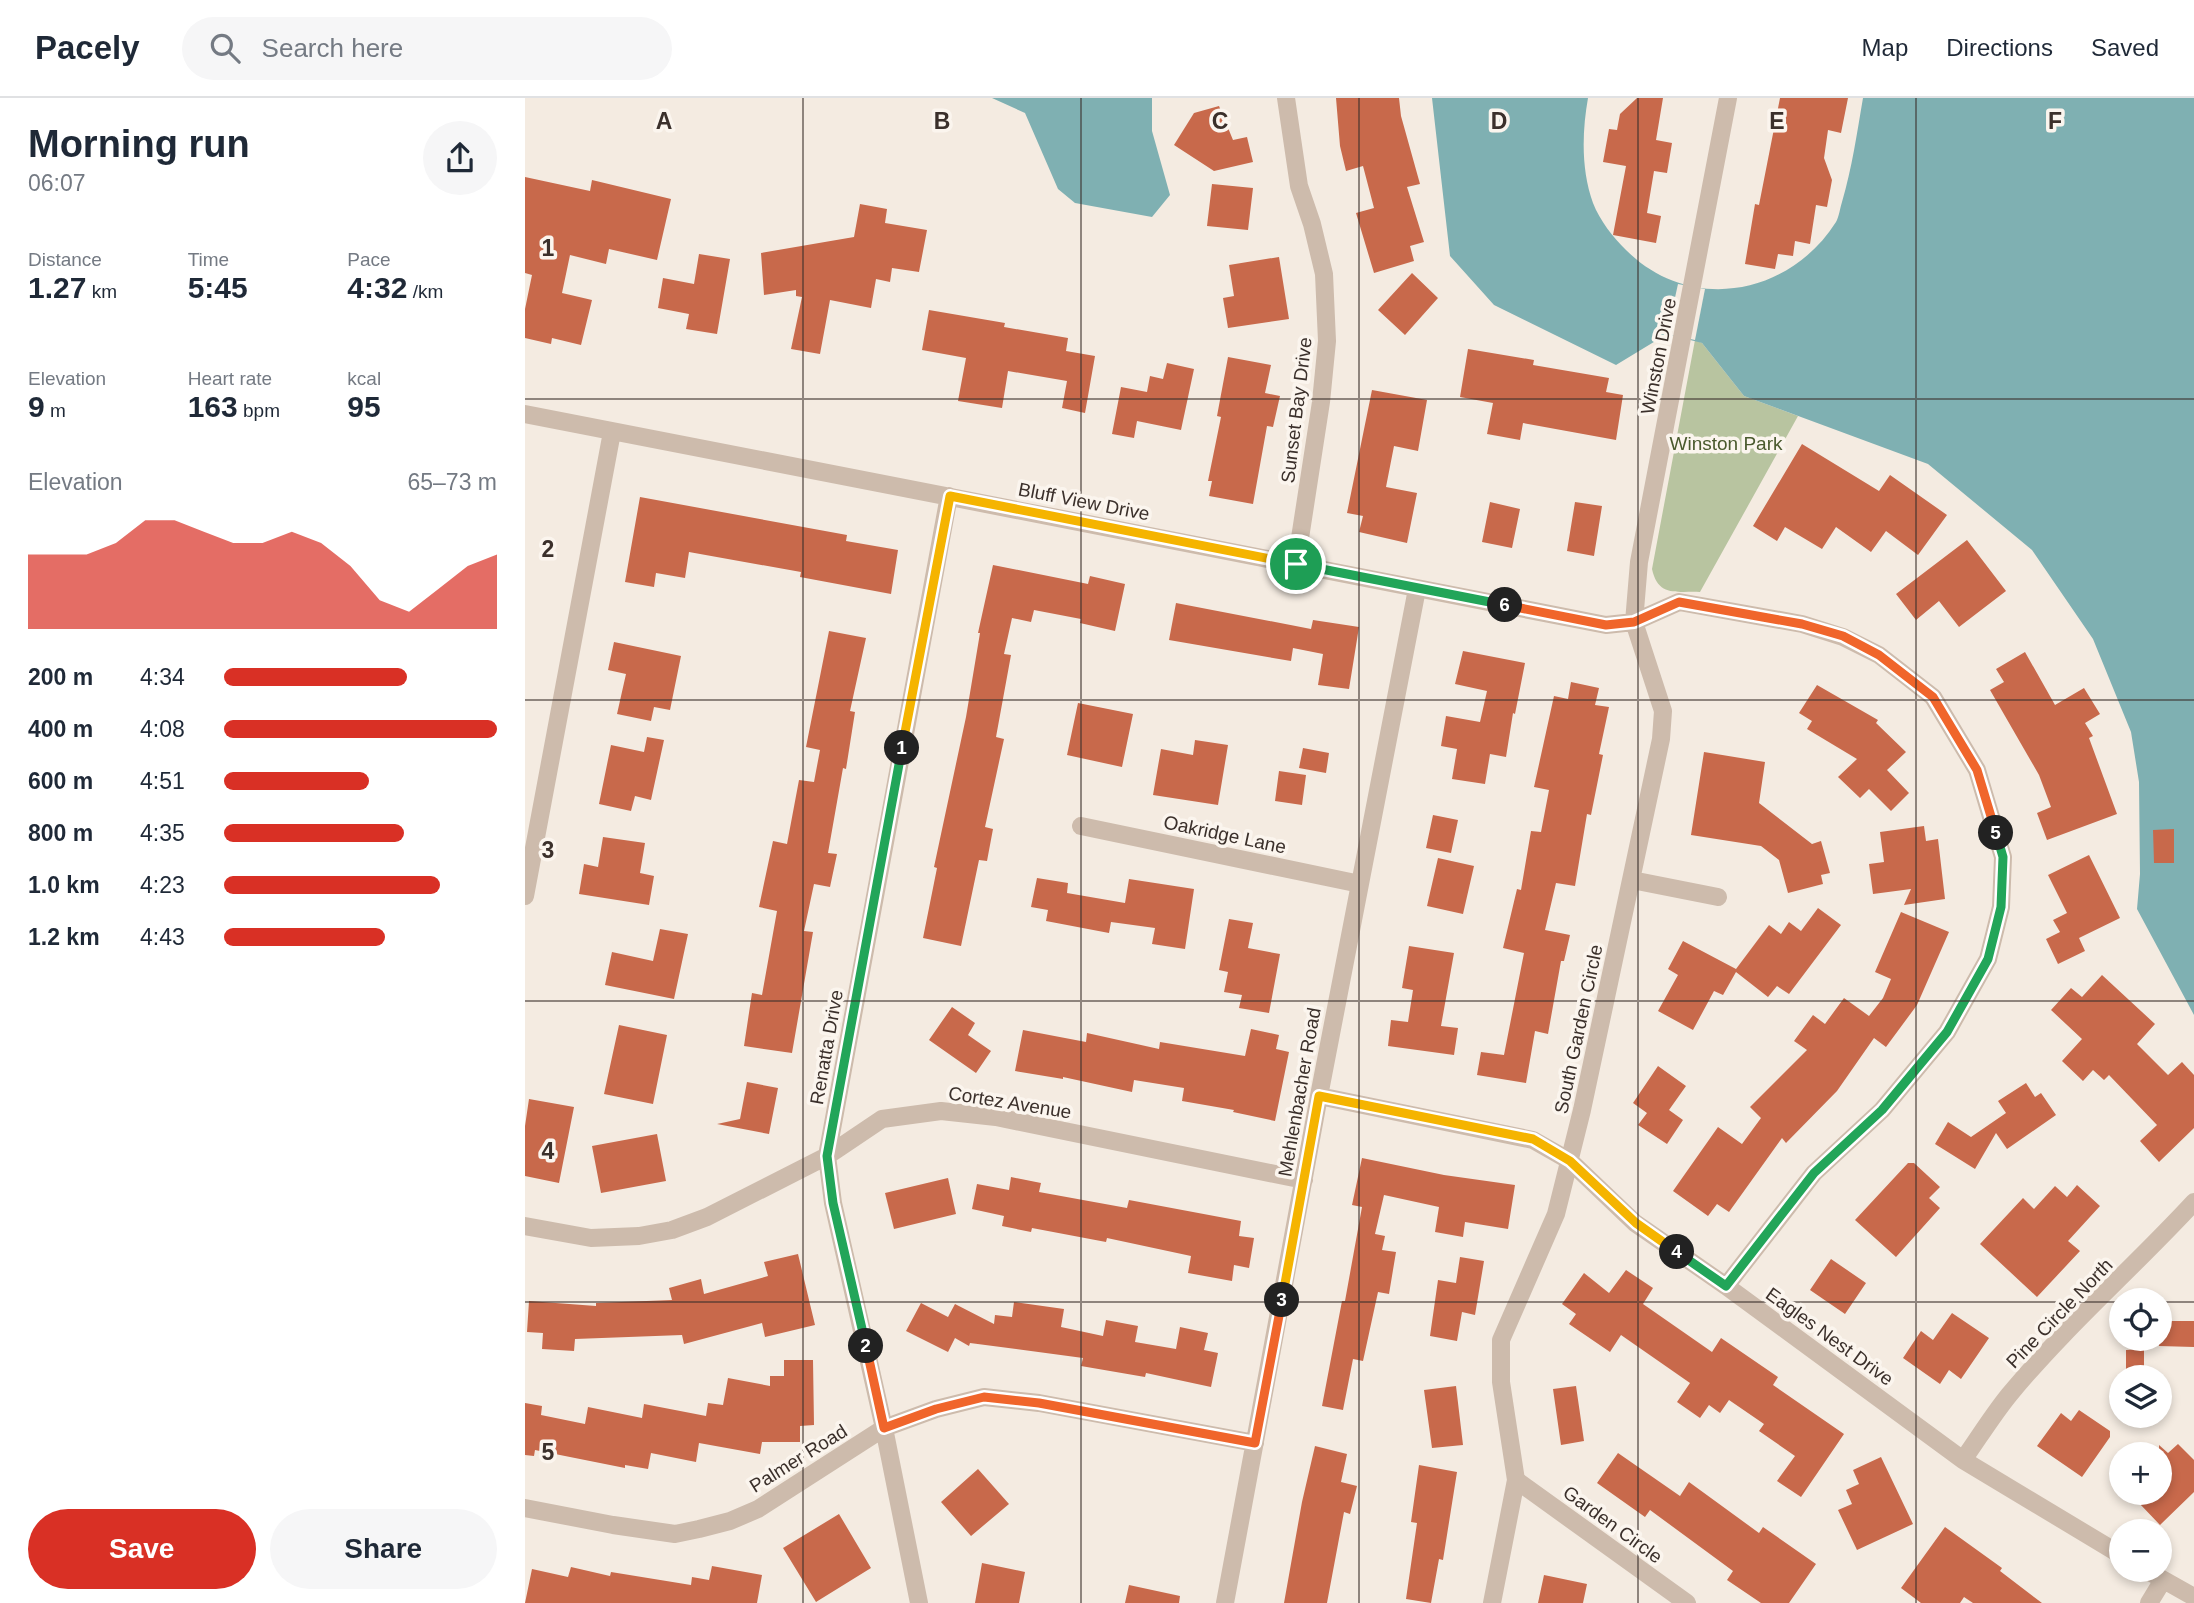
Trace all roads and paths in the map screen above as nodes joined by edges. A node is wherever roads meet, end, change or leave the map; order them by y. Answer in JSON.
{"nodes":[{"id":1,"x":1286,"y":98,"type":"edge"},
{"id":2,"x":1728,"y":98,"type":"edge"},
{"id":3,"x":525,"y":414,"type":"edge"},
{"id":4,"x":612,"y":432,"type":"junction"},
{"id":5,"x":950,"y":496,"type":"junction"},
{"id":6,"x":1296,"y":564,"type":"junction"},
{"id":7,"x":1417,"y":589,"type":"junction"},
{"id":8,"x":1634,"y":622,"type":"junction"},
{"id":9,"x":1081,"y":826,"type":"dead end"},
{"id":10,"x":1632,"y":880,"type":"junction"},
{"id":11,"x":1360,"y":884,"type":"junction"},
{"id":12,"x":525,"y":896,"type":"edge"},
{"id":13,"x":1718,"y":897,"type":"dead end"},
{"id":14,"x":1319,"y":1096,"type":"junction"},
{"id":15,"x":827,"y":1156,"type":"junction"},
{"id":16,"x":1570,"y":1161,"type":"junction"},
{"id":17,"x":1304,"y":1180,"type":"junction"},
{"id":18,"x":2194,"y":1202,"type":"edge"},
{"id":19,"x":525,"y":1226,"type":"edge"},
{"id":20,"x":1726,"y":1286,"type":"junction"},
{"id":21,"x":884,"y":1428,"type":"junction"},
{"id":22,"x":1255,"y":1443,"type":"junction"},
{"id":23,"x":1963,"y":1461,"type":"junction"},
{"id":24,"x":1516,"y":1480,"type":"junction"},
{"id":25,"x":525,"y":1508,"type":"edge"},
{"id":26,"x":2109,"y":1548,"type":"edge"},
{"id":27,"x":2162,"y":1582,"type":"edge"},
{"id":28,"x":2167,"y":1582,"type":"edge"},
{"id":29,"x":2194,"y":1597,"type":"edge"},
{"id":30,"x":919,"y":1603,"type":"edge"},
{"id":31,"x":1225,"y":1603,"type":"edge"},
{"id":32,"x":1492,"y":1603,"type":"edge"},
{"id":33,"x":1686,"y":1603,"type":"edge"},
{"id":34,"x":2149,"y":1603,"type":"edge"}],
"edges":[{"from":1,"to":6,"type":"street","name":"Sunset Bay Drive"},
{"from":2,"to":8,"type":"street","name":"Winston Drive"},
{"from":3,"to":4,"type":"street","name":"Bluff View Drive"},
{"from":4,"to":5,"type":"street","name":"Bluff View Drive"},
{"from":4,"to":12,"type":"street"},
{"from":5,"to":6,"type":"street","name":"Bluff View Drive"},
{"from":5,"to":15,"type":"street","name":"Renatta Drive"},
{"from":6,"to":7,"type":"street","name":"Bluff View Drive"},
{"from":7,"to":8,"type":"street","name":"Bluff View Drive"},
{"from":7,"to":11,"type":"street","name":"Mehlenbacher Road"},
{"from":8,"to":10,"type":"street","name":"South Garden Circle"},
{"from":8,"to":20,"type":"street"},
{"from":9,"to":11,"type":"street","name":"Oakridge Lane"},
{"from":10,"to":13,"type":"street"},
{"from":10,"to":16,"type":"street","name":"South Garden Circle"},
{"from":11,"to":14,"type":"street","name":"Mehlenbacher Road"},
{"from":14,"to":16,"type":"street","name":"Eagles Nest Drive"},
{"from":14,"to":17,"type":"street","name":"Mehlenbacher Road"},
{"from":15,"to":17,"type":"street","name":"Cortez Avenue"},
{"from":15,"to":19,"type":"street","name":"Cortez Avenue"},
{"from":15,"to":21,"type":"street","name":"Renatta Drive"},
{"from":16,"to":20,"type":"street","name":"Eagles Nest Drive"},
{"from":16,"to":24,"type":"street","name":"South Garden Circle"},
{"from":17,"to":22,"type":"street","name":"Mehlenbacher Road"},
{"from":18,"to":23,"type":"street","name":"Pine Circle North"},
{"from":20,"to":23,"type":"street","name":"Eagles Nest Drive"},
{"from":21,"to":22,"type":"street","name":"Palmer Road"},
{"from":21,"to":25,"type":"street","name":"Palmer Road"},
{"from":21,"to":30,"type":"street","name":"Renatta Drive"},
{"from":22,"to":31,"type":"street","name":"Mehlenbacher Road"},
{"from":23,"to":26,"type":"street","name":"Eagles Nest Drive"},
{"from":24,"to":32,"type":"street","name":"South Garden Circle"},
{"from":24,"to":33,"type":"street","name":"Garden Circle"},
{"from":27,"to":34,"type":"street"},
{"from":28,"to":29,"type":"street"}]}
